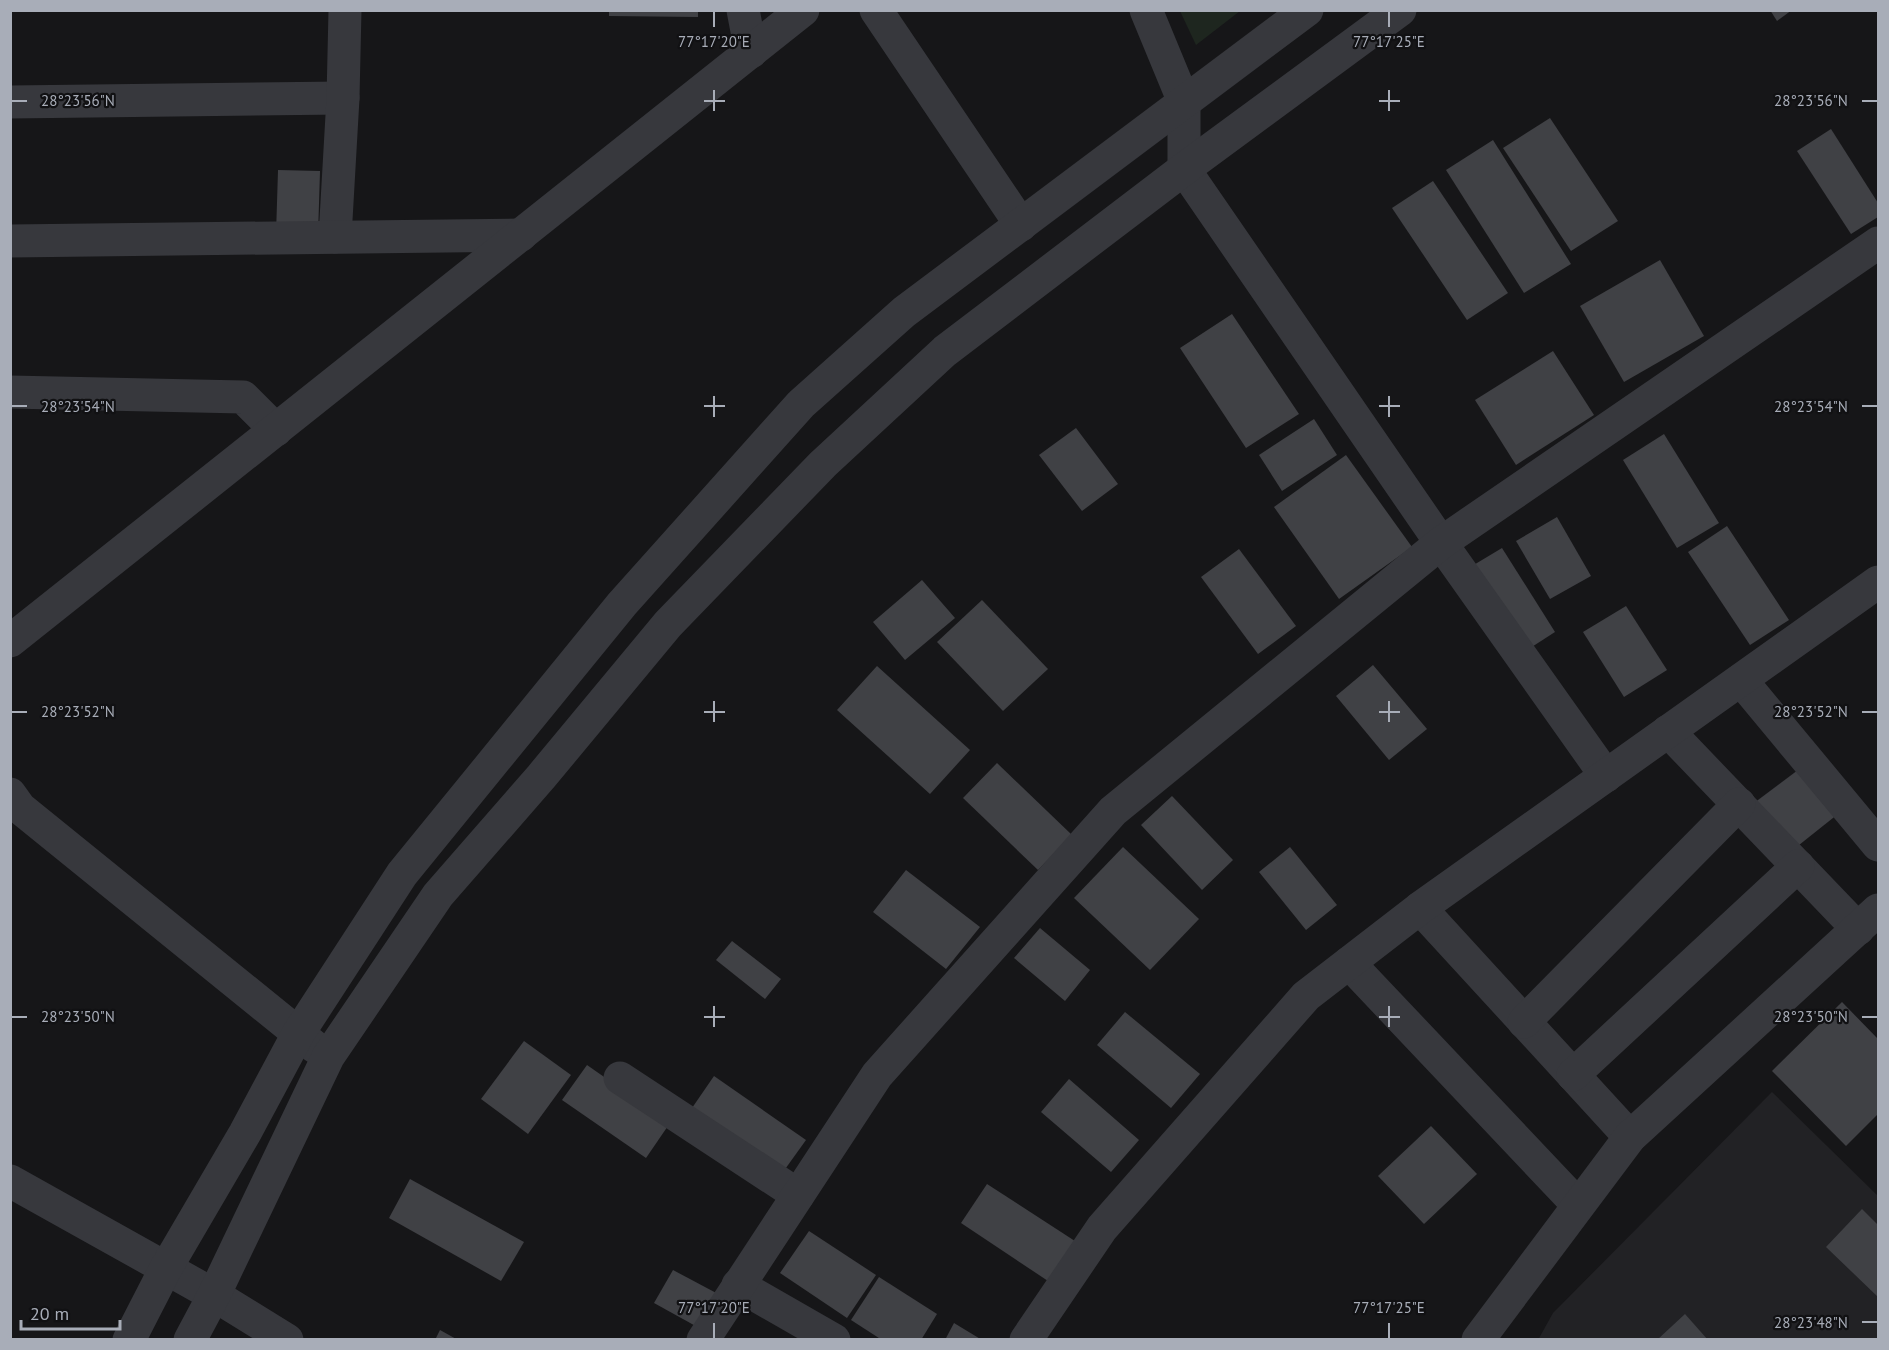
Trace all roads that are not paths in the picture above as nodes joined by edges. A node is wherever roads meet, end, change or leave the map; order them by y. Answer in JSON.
{"nodes":[{"id":1,"x":345,"y":10,"type":"edge"},
{"id":2,"x":743,"y":10,"type":"edge"},
{"id":3,"x":803,"y":10,"type":"edge"},
{"id":4,"x":876,"y":10,"type":"edge"},
{"id":5,"x":1146,"y":10,"type":"edge"},
{"id":6,"x":1306,"y":10,"type":"edge"},
{"id":7,"x":1400,"y":10,"type":"edge"},
{"id":8,"x":751,"y":52,"type":"junction"},
{"id":9,"x":343,"y":98,"type":"junction"},
{"id":10,"x":10,"y":102,"type":"edge"},
{"id":11,"x":1184,"y":102,"type":"junction"},
{"id":12,"x":1184,"y":169,"type":"junction"},
{"id":13,"x":1021,"y":225,"type":"junction"},
{"id":14,"x":521,"y":235,"type":"junction"},
{"id":15,"x":335,"y":237,"type":"junction"},
{"id":16,"x":10,"y":241,"type":"edge"},
{"id":17,"x":1878,"y":243,"type":"edge"},
{"id":18,"x":10,"y":392,"type":"edge"},
{"id":19,"x":276,"y":430,"type":"junction"},
{"id":20,"x":1441,"y":543,"type":"junction"},
{"id":21,"x":1878,"y":582,"type":"edge"},
{"id":22,"x":10,"y":641,"type":"edge"},
{"id":23,"x":1741,"y":680,"type":"junction"},
{"id":24,"x":1668,"y":731,"type":"junction"},
{"id":25,"x":1606,"y":776,"type":"junction"},
{"id":26,"x":10,"y":794,"type":"edge"},
{"id":27,"x":1739,"y":804,"type":"junction"},
{"id":28,"x":1878,"y":845,"type":"edge"},
{"id":29,"x":1798,"y":866,"type":"junction"},
{"id":30,"x":1420,"y":908,"type":"junction"},
{"id":31,"x":1868,"y":919,"type":"edge"},
{"id":32,"x":1349,"y":963,"type":"junction"},
{"id":33,"x":1524,"y":1022,"type":"junction"},
{"id":34,"x":298,"y":1034,"type":"junction"},
{"id":35,"x":328,"y":1057,"type":"junction"},
{"id":36,"x":1573,"y":1075,"type":"junction"},
{"id":37,"x":620,"y":1078,"type":"dead end"},
{"id":38,"x":1630,"y":1137,"type":"junction"},
{"id":39,"x":10,"y":1181,"type":"edge"},
{"id":40,"x":798,"y":1195,"type":"junction"},
{"id":41,"x":1578,"y":1205,"type":"junction"},
{"id":42,"x":166,"y":1268,"type":"junction"},
{"id":43,"x":738,"y":1285,"type":"junction"},
{"id":44,"x":214,"y":1295,"type":"junction"},
{"id":45,"x":129,"y":1340,"type":"edge"},
{"id":46,"x":190,"y":1340,"type":"edge"},
{"id":47,"x":287,"y":1340,"type":"edge"},
{"id":48,"x":702,"y":1340,"type":"edge"},
{"id":49,"x":834,"y":1340,"type":"edge"},
{"id":50,"x":1026,"y":1340,"type":"edge"},
{"id":51,"x":1478,"y":1340,"type":"edge"}],
"edges":[{"from":1,"to":9,"type":"street"},
{"from":2,"to":8,"type":"street"},
{"from":3,"to":8,"type":"street"},
{"from":4,"to":13,"type":"street"},
{"from":5,"to":11,"type":"street"},
{"from":6,"to":11,"type":"street"},
{"from":7,"to":12,"type":"street"},
{"from":8,"to":14,"type":"street"},
{"from":9,"to":10,"type":"street"},
{"from":9,"to":15,"type":"street"},
{"from":11,"to":12,"type":"street"},
{"from":11,"to":13,"type":"street"},
{"from":12,"to":20,"type":"street"},
{"from":12,"to":35,"type":"street"},
{"from":13,"to":34,"type":"street"},
{"from":14,"to":15,"type":"street"},
{"from":14,"to":19,"type":"street"},
{"from":15,"to":16,"type":"street"},
{"from":17,"to":20,"type":"street"},
{"from":18,"to":19,"type":"street"},
{"from":19,"to":22,"type":"street"},
{"from":20,"to":25,"type":"street"},
{"from":20,"to":40,"type":"street"},
{"from":21,"to":23,"type":"street"},
{"from":23,"to":24,"type":"street"},
{"from":23,"to":28,"type":"street"},
{"from":24,"to":25,"type":"street"},
{"from":24,"to":27,"type":"street"},
{"from":25,"to":30,"type":"street"},
{"from":26,"to":34,"type":"street"},
{"from":27,"to":29,"type":"street"},
{"from":27,"to":33,"type":"street"},
{"from":29,"to":31,"type":"street"},
{"from":29,"to":36,"type":"street"},
{"from":30,"to":32,"type":"street"},
{"from":30,"to":33,"type":"street"},
{"from":31,"to":38,"type":"street"},
{"from":32,"to":41,"type":"street"},
{"from":32,"to":50,"type":"street"},
{"from":33,"to":36,"type":"street"},
{"from":34,"to":35,"type":"street"},
{"from":34,"to":42,"type":"street"},
{"from":35,"to":44,"type":"street"},
{"from":36,"to":38,"type":"street"},
{"from":37,"to":40,"type":"street"},
{"from":38,"to":41,"type":"street"},
{"from":39,"to":42,"type":"street"},
{"from":40,"to":43,"type":"street"},
{"from":41,"to":51,"type":"street"},
{"from":42,"to":44,"type":"street"},
{"from":42,"to":45,"type":"street"},
{"from":43,"to":48,"type":"street"},
{"from":43,"to":49,"type":"street"},
{"from":44,"to":46,"type":"street"},
{"from":44,"to":47,"type":"street"}]}
